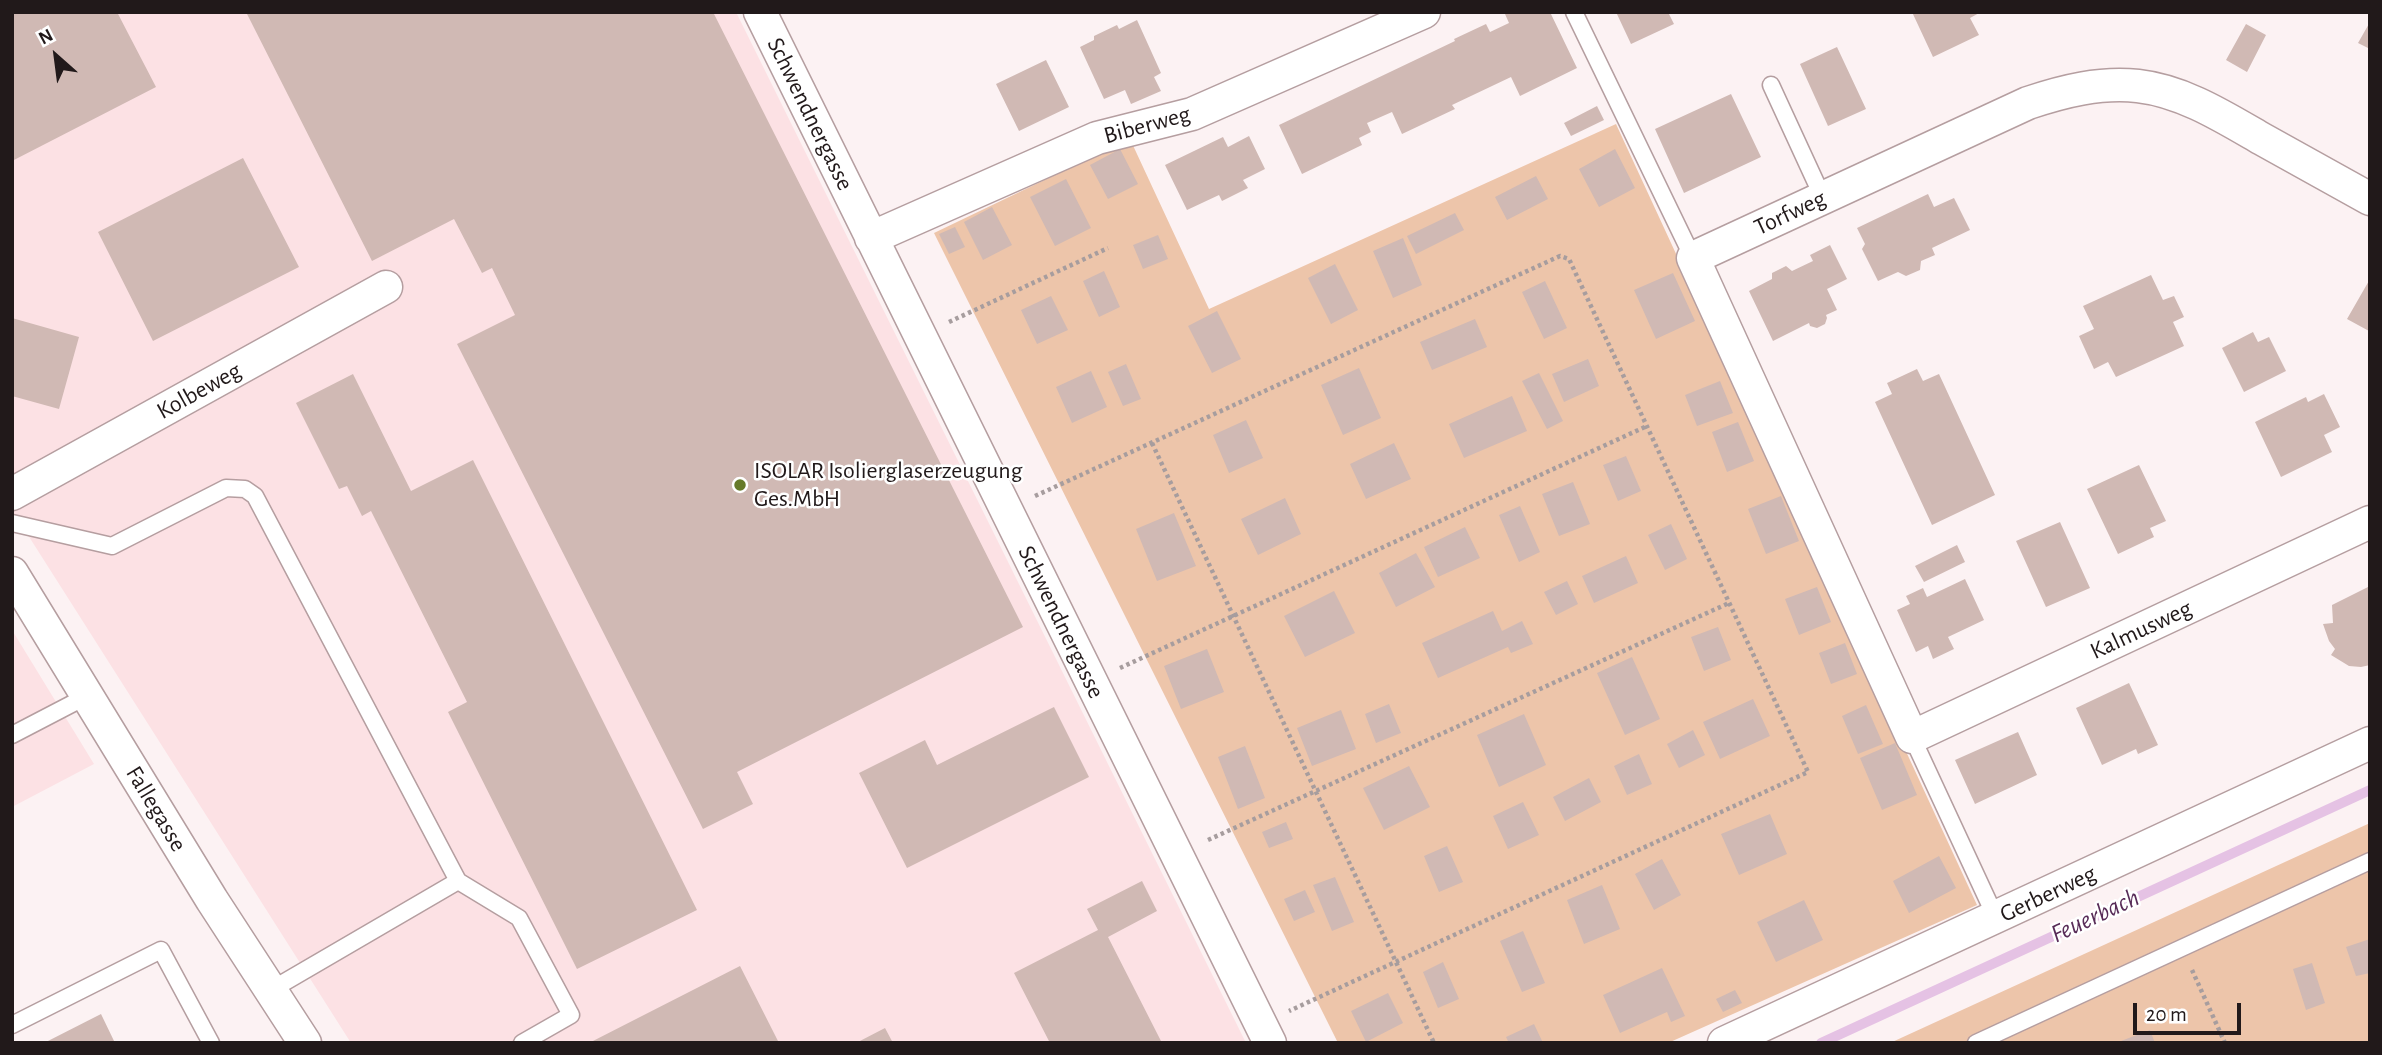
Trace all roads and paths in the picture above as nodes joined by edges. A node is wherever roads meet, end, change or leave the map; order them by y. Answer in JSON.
{"nodes":[{"id":1,"x":760,"y":12,"type":"edge"},
{"id":2,"x":1424,"y":12,"type":"edge"},
{"id":3,"x":1574,"y":12,"type":"edge"},
{"id":4,"x":1385,"y":20,"type":"edge"},
{"id":5,"x":1771,"y":85,"type":"dead end"},
{"id":6,"x":1823,"y":198,"type":"junction"},
{"id":7,"x":2370,"y":199,"type":"edge"},
{"id":8,"x":870,"y":237,"type":"junction"},
{"id":9,"x":1108,"y":248,"type":"dead end"},
{"id":10,"x":1693,"y":258,"type":"junction"},
{"id":11,"x":386,"y":287,"type":"dead end"},
{"id":12,"x":919,"y":336,"type":"junction"},
{"id":13,"x":1647,"y":426,"type":"junction"},
{"id":14,"x":1152,"y":443,"type":"junction"},
{"id":15,"x":12,"y":494,"type":"edge"},
{"id":16,"x":1006,"y":509,"type":"junction"},
{"id":17,"x":2370,"y":522,"type":"edge"},
{"id":18,"x":12,"y":523,"type":"edge"},
{"id":19,"x":12,"y":573,"type":"edge"},
{"id":20,"x":1729,"y":603,"type":"junction"},
{"id":21,"x":1234,"y":617,"type":"junction"},
{"id":22,"x":1091,"y":681,"type":"junction"},
{"id":23,"x":87,"y":696,"type":"junction"},
{"id":24,"x":12,"y":734,"type":"edge"},
{"id":25,"x":1912,"y":737,"type":"junction"},
{"id":26,"x":2370,"y":743,"type":"edge"},
{"id":27,"x":1315,"y":790,"type":"junction"},
{"id":28,"x":1177,"y":855,"type":"junction"},
{"id":29,"x":2370,"y":861,"type":"edge"},
{"id":30,"x":458,"y":881,"type":"junction"},
{"id":31,"x":1996,"y":918,"type":"junction"},
{"id":32,"x":2182,"y":948,"type":"junction"},
{"id":33,"x":1396,"y":963,"type":"junction"},
{"id":34,"x":271,"y":990,"type":"junction"},
{"id":35,"x":12,"y":1025,"type":"edge"},
{"id":36,"x":1266,"y":1033,"type":"edge"},
{"id":37,"x":211,"y":1043,"type":"edge"},
{"id":38,"x":305,"y":1043,"type":"edge"},
{"id":39,"x":522,"y":1043,"type":"edge"},
{"id":40,"x":1434,"y":1043,"type":"edge"},
{"id":41,"x":1724,"y":1043,"type":"edge"},
{"id":42,"x":1976,"y":1043,"type":"edge"},
{"id":43,"x":2225,"y":1043,"type":"edge"}],
"edges":[{"from":1,"to":8,"type":"street","name":"Schwendnergasse"},
{"from":2,"to":4,"type":"street","name":"Biberweg"},
{"from":3,"to":10,"type":"lane"},
{"from":4,"to":8,"type":"street","name":"Biberweg"},
{"from":5,"to":6,"type":"lane"},
{"from":6,"to":7,"type":"street","name":"Torfweg"},
{"from":6,"to":10,"type":"street","name":"Torfweg"},
{"from":8,"to":12,"type":"street","name":"Schwendnergasse"},
{"from":9,"to":12,"type":"path"},
{"from":10,"to":25,"type":"street"},
{"from":11,"to":15,"type":"street","name":"Kolbeweg"},
{"from":12,"to":16,"type":"street","name":"Schwendnergasse"},
{"from":13,"to":14,"type":"path"},
{"from":13,"to":20,"type":"path"},
{"from":13,"to":21,"type":"path"},
{"from":14,"to":16,"type":"path"},
{"from":14,"to":21,"type":"path"},
{"from":16,"to":22,"type":"street","name":"Schwendnergasse"},
{"from":17,"to":25,"type":"street","name":"Kalmusweg"},
{"from":18,"to":30,"type":"lane"},
{"from":19,"to":23,"type":"street","name":"Fallegasse"},
{"from":20,"to":27,"type":"path"},
{"from":20,"to":33,"type":"path"},
{"from":21,"to":22,"type":"path"},
{"from":21,"to":27,"type":"path"},
{"from":22,"to":28,"type":"street","name":"Schwendnergasse"},
{"from":23,"to":24,"type":"lane"},
{"from":23,"to":34,"type":"street","name":"Fallegasse"},
{"from":25,"to":31,"type":"lane"},
{"from":26,"to":31,"type":"street","name":"Gerberweg"},
{"from":27,"to":28,"type":"path"},
{"from":27,"to":33,"type":"path"},
{"from":28,"to":36,"type":"street","name":"Schwendnergasse"},
{"from":29,"to":32,"type":"lane"},
{"from":30,"to":34,"type":"lane"},
{"from":30,"to":39,"type":"lane"},
{"from":31,"to":41,"type":"street","name":"Gerberweg"},
{"from":32,"to":42,"type":"lane"},
{"from":32,"to":43,"type":"path"},
{"from":33,"to":36,"type":"path"},
{"from":33,"to":40,"type":"path"},
{"from":34,"to":38,"type":"street","name":"Fallegasse"},
{"from":35,"to":37,"type":"lane"}]}
